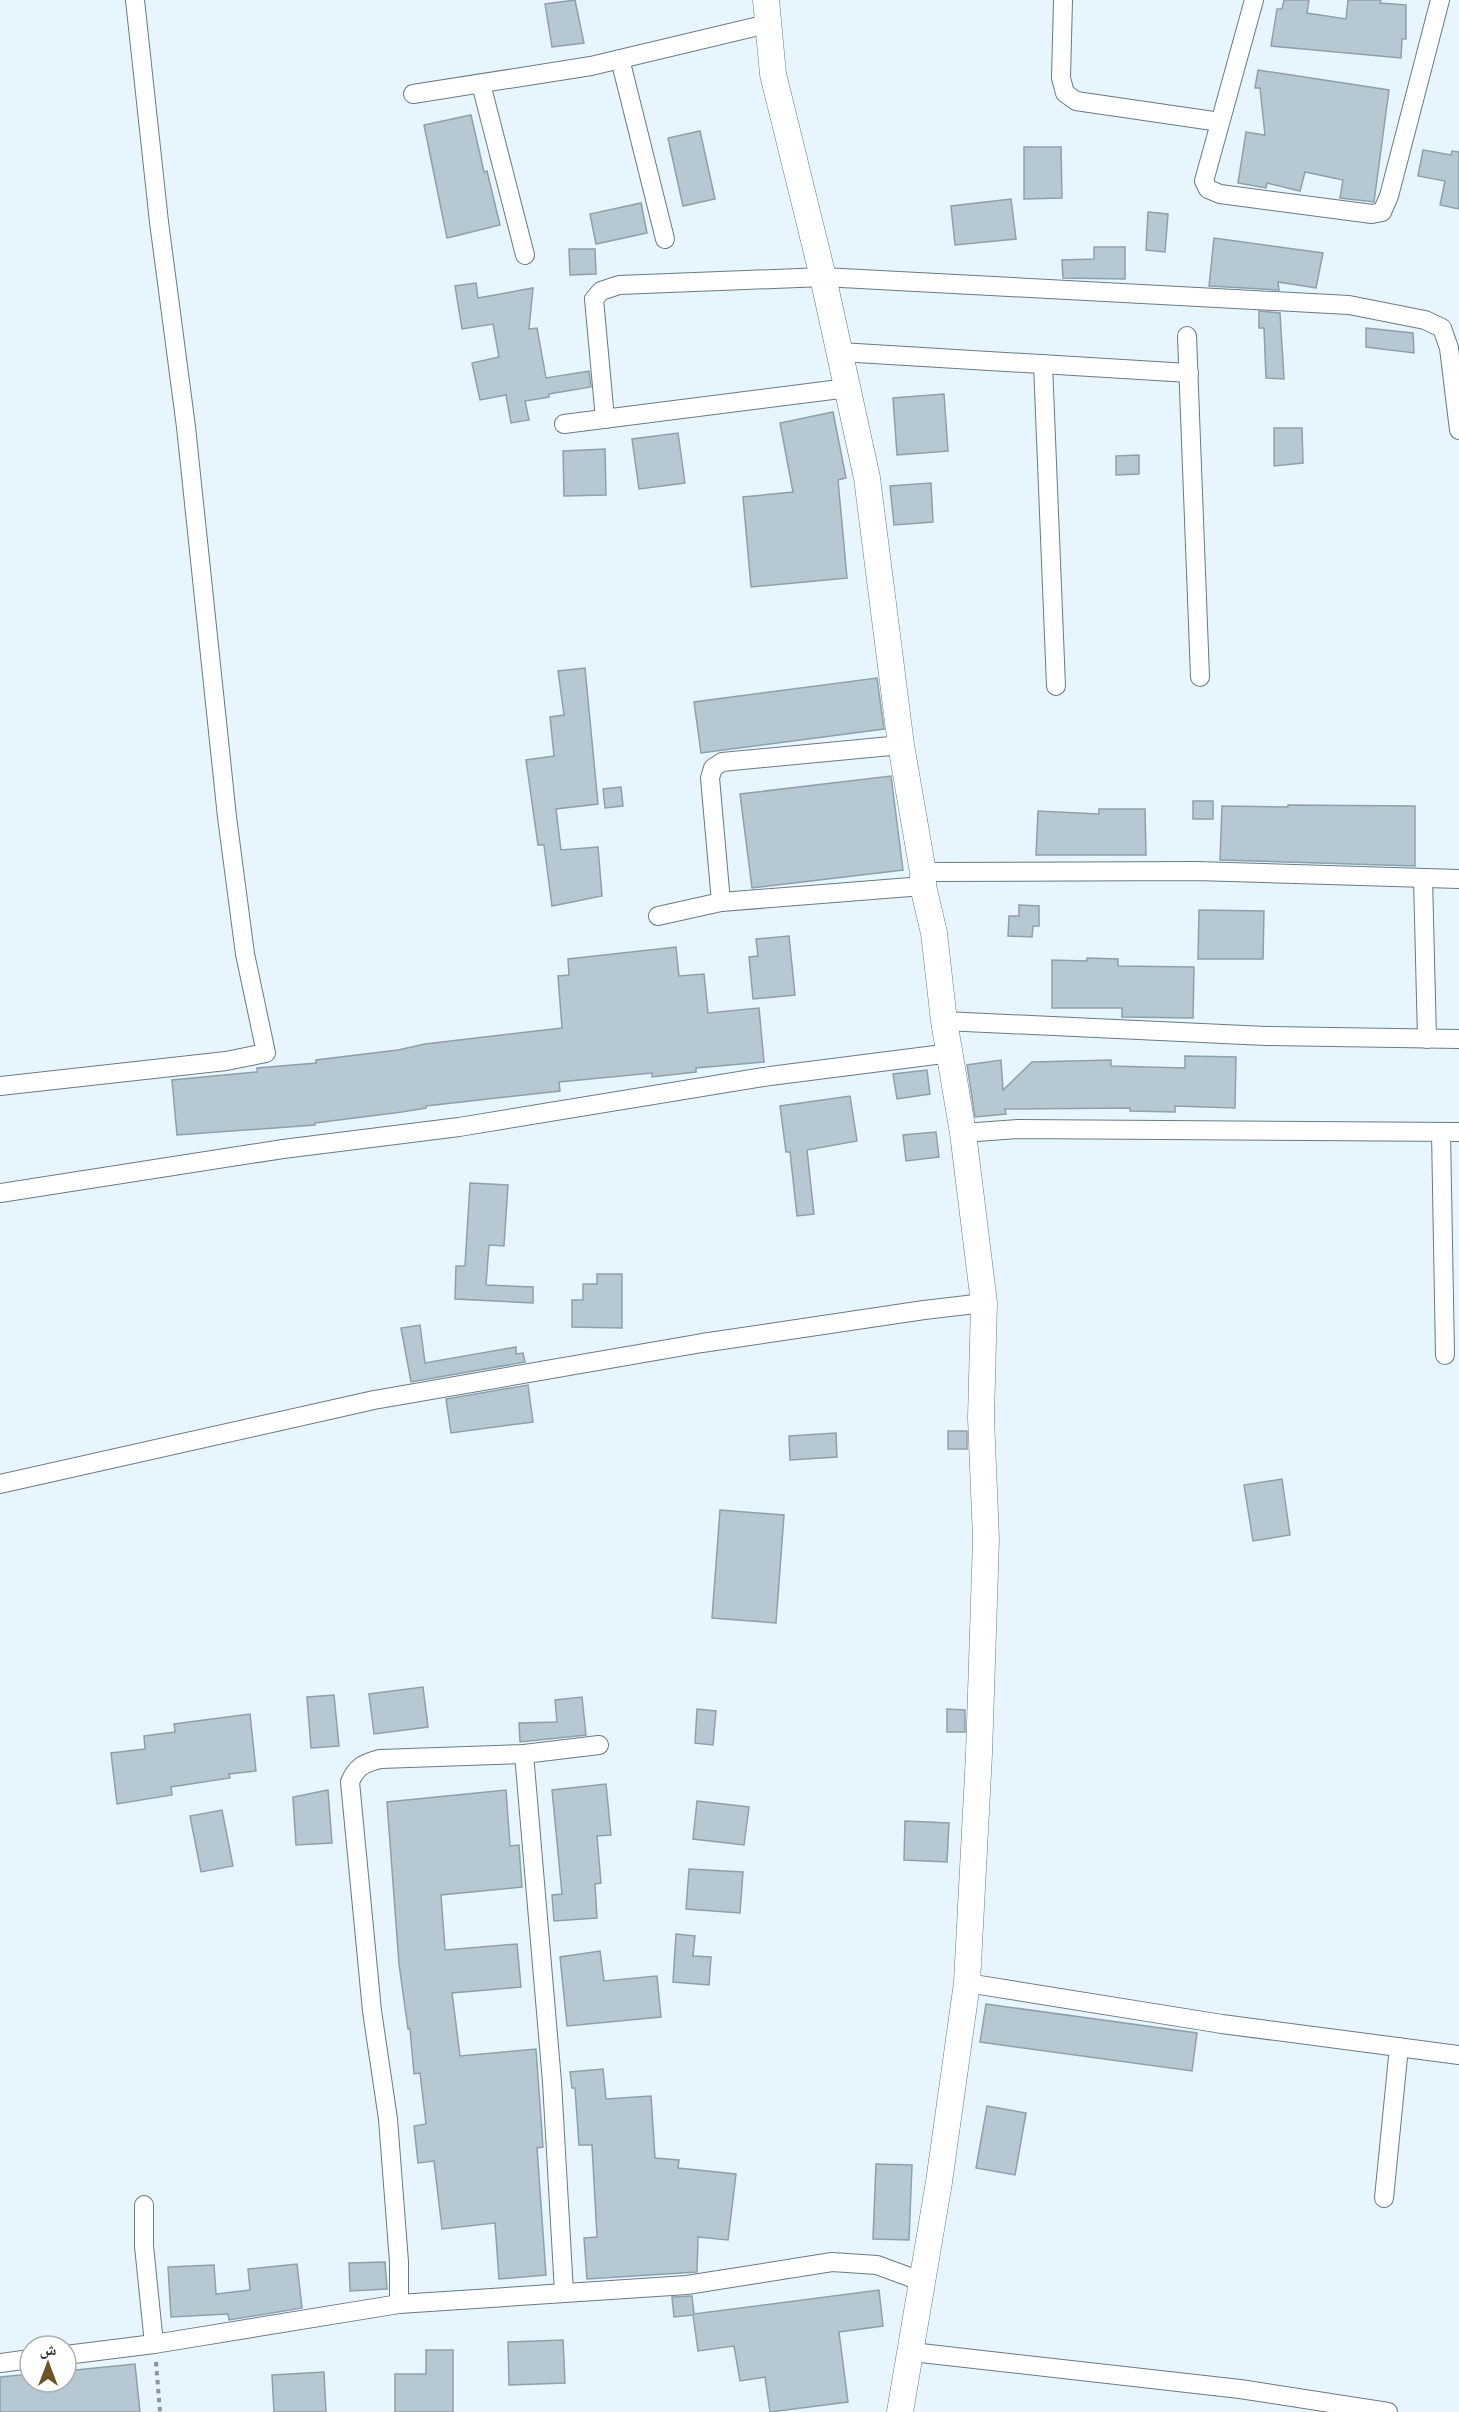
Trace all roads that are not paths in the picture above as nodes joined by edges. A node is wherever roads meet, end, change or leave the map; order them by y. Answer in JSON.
{"nodes":[{"id":1,"x":135,"y":0,"type":"edge"},
{"id":2,"x":1063,"y":0,"type":"edge"},
{"id":3,"x":1254,"y":0,"type":"edge"},
{"id":4,"x":1440,"y":0,"type":"edge"},
{"id":5,"x":766,"y":12,"type":"edge"},
{"id":6,"x":620,"y":59,"type":"junction"},
{"id":7,"x":481,"y":84,"type":"junction"},
{"id":8,"x":413,"y":94,"type":"dead end"},
{"id":9,"x":1220,"y":122,"type":"junction"},
{"id":10,"x":665,"y":239,"type":"dead end"},
{"id":11,"x":525,"y":255,"type":"dead end"},
{"id":12,"x":823,"y":277,"type":"junction"},
{"id":13,"x":1451,"y":330,"type":"edge"},
{"id":14,"x":1187,"y":336,"type":"dead end"},
{"id":15,"x":840,"y":352,"type":"junction"},
{"id":16,"x":1043,"y":364,"type":"junction"},
{"id":17,"x":1189,"y":373,"type":"junction"},
{"id":18,"x":848,"y":388,"type":"junction"},
{"id":19,"x":605,"y":419,"type":"junction"},
{"id":20,"x":564,"y":424,"type":"dead end"},
{"id":21,"x":1459,"y":430,"type":"edge"},
{"id":22,"x":1200,"y":677,"type":"dead end"},
{"id":23,"x":1056,"y":686,"type":"dead end"},
{"id":24,"x":902,"y":745,"type":"junction"},
{"id":25,"x":1423,"y":878,"type":"junction"},
{"id":26,"x":923,"y":879,"type":"junction"},
{"id":27,"x":1459,"y":879,"type":"edge"},
{"id":28,"x":721,"y":902,"type":"junction"},
{"id":29,"x":658,"y":916,"type":"dead end"},
{"id":30,"x":944,"y":1021,"type":"junction"},
{"id":31,"x":1427,"y":1039,"type":"junction"},
{"id":32,"x":1459,"y":1040,"type":"edge"},
{"id":33,"x":951,"y":1053,"type":"junction"},
{"id":34,"x":0,"y":1086,"type":"edge"},
{"id":35,"x":1450,"y":1132,"type":"edge"},
{"id":36,"x":963,"y":1133,"type":"junction"},
{"id":37,"x":0,"y":1193,"type":"edge"},
{"id":38,"x":984,"y":1304,"type":"junction"},
{"id":39,"x":1445,"y":1355,"type":"dead end"},
{"id":40,"x":0,"y":1484,"type":"edge"},
{"id":41,"x":599,"y":1746,"type":"dead end"},
{"id":42,"x":524,"y":1754,"type":"junction"},
{"id":43,"x":967,"y":1983,"type":"junction"},
{"id":44,"x":1399,"y":2047,"type":"junction"},
{"id":45,"x":1459,"y":2055,"type":"edge"},
{"id":46,"x":1384,"y":2198,"type":"dead end"},
{"id":47,"x":144,"y":2205,"type":"dead end"},
{"id":48,"x":923,"y":2282,"type":"junction"},
{"id":49,"x":564,"y":2292,"type":"junction"},
{"id":50,"x":399,"y":2304,"type":"junction"},
{"id":51,"x":154,"y":2344,"type":"junction"},
{"id":52,"x":912,"y":2352,"type":"junction"},
{"id":53,"x":78,"y":2354,"type":"edge"},
{"id":54,"x":18,"y":2361,"type":"edge"},
{"id":55,"x":0,"y":2363,"type":"edge"},
{"id":56,"x":900,"y":2412,"type":"edge"},
{"id":57,"x":1388,"y":2412,"type":"edge"}],
"edges":[{"from":1,"to":34,"type":"street"},
{"from":2,"to":9,"type":"street"},
{"from":3,"to":9,"type":"street"},
{"from":4,"to":9,"type":"street"},
{"from":5,"to":6,"type":"street"},
{"from":5,"to":12,"type":"main road"},
{"from":6,"to":7,"type":"street"},
{"from":6,"to":10,"type":"street"},
{"from":7,"to":8,"type":"street"},
{"from":7,"to":11,"type":"street"},
{"from":12,"to":13,"type":"street"},
{"from":12,"to":15,"type":"main road"},
{"from":12,"to":19,"type":"street"},
{"from":13,"to":21,"type":"street"},
{"from":14,"to":17,"type":"street"},
{"from":15,"to":16,"type":"street"},
{"from":15,"to":18,"type":"main road"},
{"from":16,"to":17,"type":"street"},
{"from":16,"to":23,"type":"street"},
{"from":17,"to":22,"type":"street"},
{"from":18,"to":19,"type":"street"},
{"from":18,"to":24,"type":"main road"},
{"from":19,"to":20,"type":"street"},
{"from":24,"to":26,"type":"main road"},
{"from":24,"to":28,"type":"street"},
{"from":25,"to":26,"type":"street"},
{"from":25,"to":27,"type":"street"},
{"from":25,"to":31,"type":"street"},
{"from":26,"to":28,"type":"street"},
{"from":26,"to":30,"type":"main road"},
{"from":28,"to":29,"type":"street"},
{"from":30,"to":31,"type":"street"},
{"from":30,"to":33,"type":"main road"},
{"from":31,"to":32,"type":"street"},
{"from":33,"to":36,"type":"main road"},
{"from":33,"to":37,"type":"street"},
{"from":35,"to":36,"type":"street"},
{"from":35,"to":39,"type":"street"},
{"from":36,"to":38,"type":"main road"},
{"from":38,"to":40,"type":"street"},
{"from":38,"to":43,"type":"main road"},
{"from":41,"to":42,"type":"street"},
{"from":42,"to":49,"type":"street"},
{"from":42,"to":50,"type":"street"},
{"from":43,"to":44,"type":"street"},
{"from":43,"to":48,"type":"main road"},
{"from":44,"to":45,"type":"street"},
{"from":44,"to":46,"type":"street"},
{"from":47,"to":51,"type":"street"},
{"from":48,"to":49,"type":"street"},
{"from":48,"to":52,"type":"main road"},
{"from":49,"to":50,"type":"street"},
{"from":50,"to":51,"type":"street"},
{"from":51,"to":53,"type":"street"},
{"from":52,"to":56,"type":"main road"},
{"from":52,"to":57,"type":"street"},
{"from":54,"to":55,"type":"street"}]}
